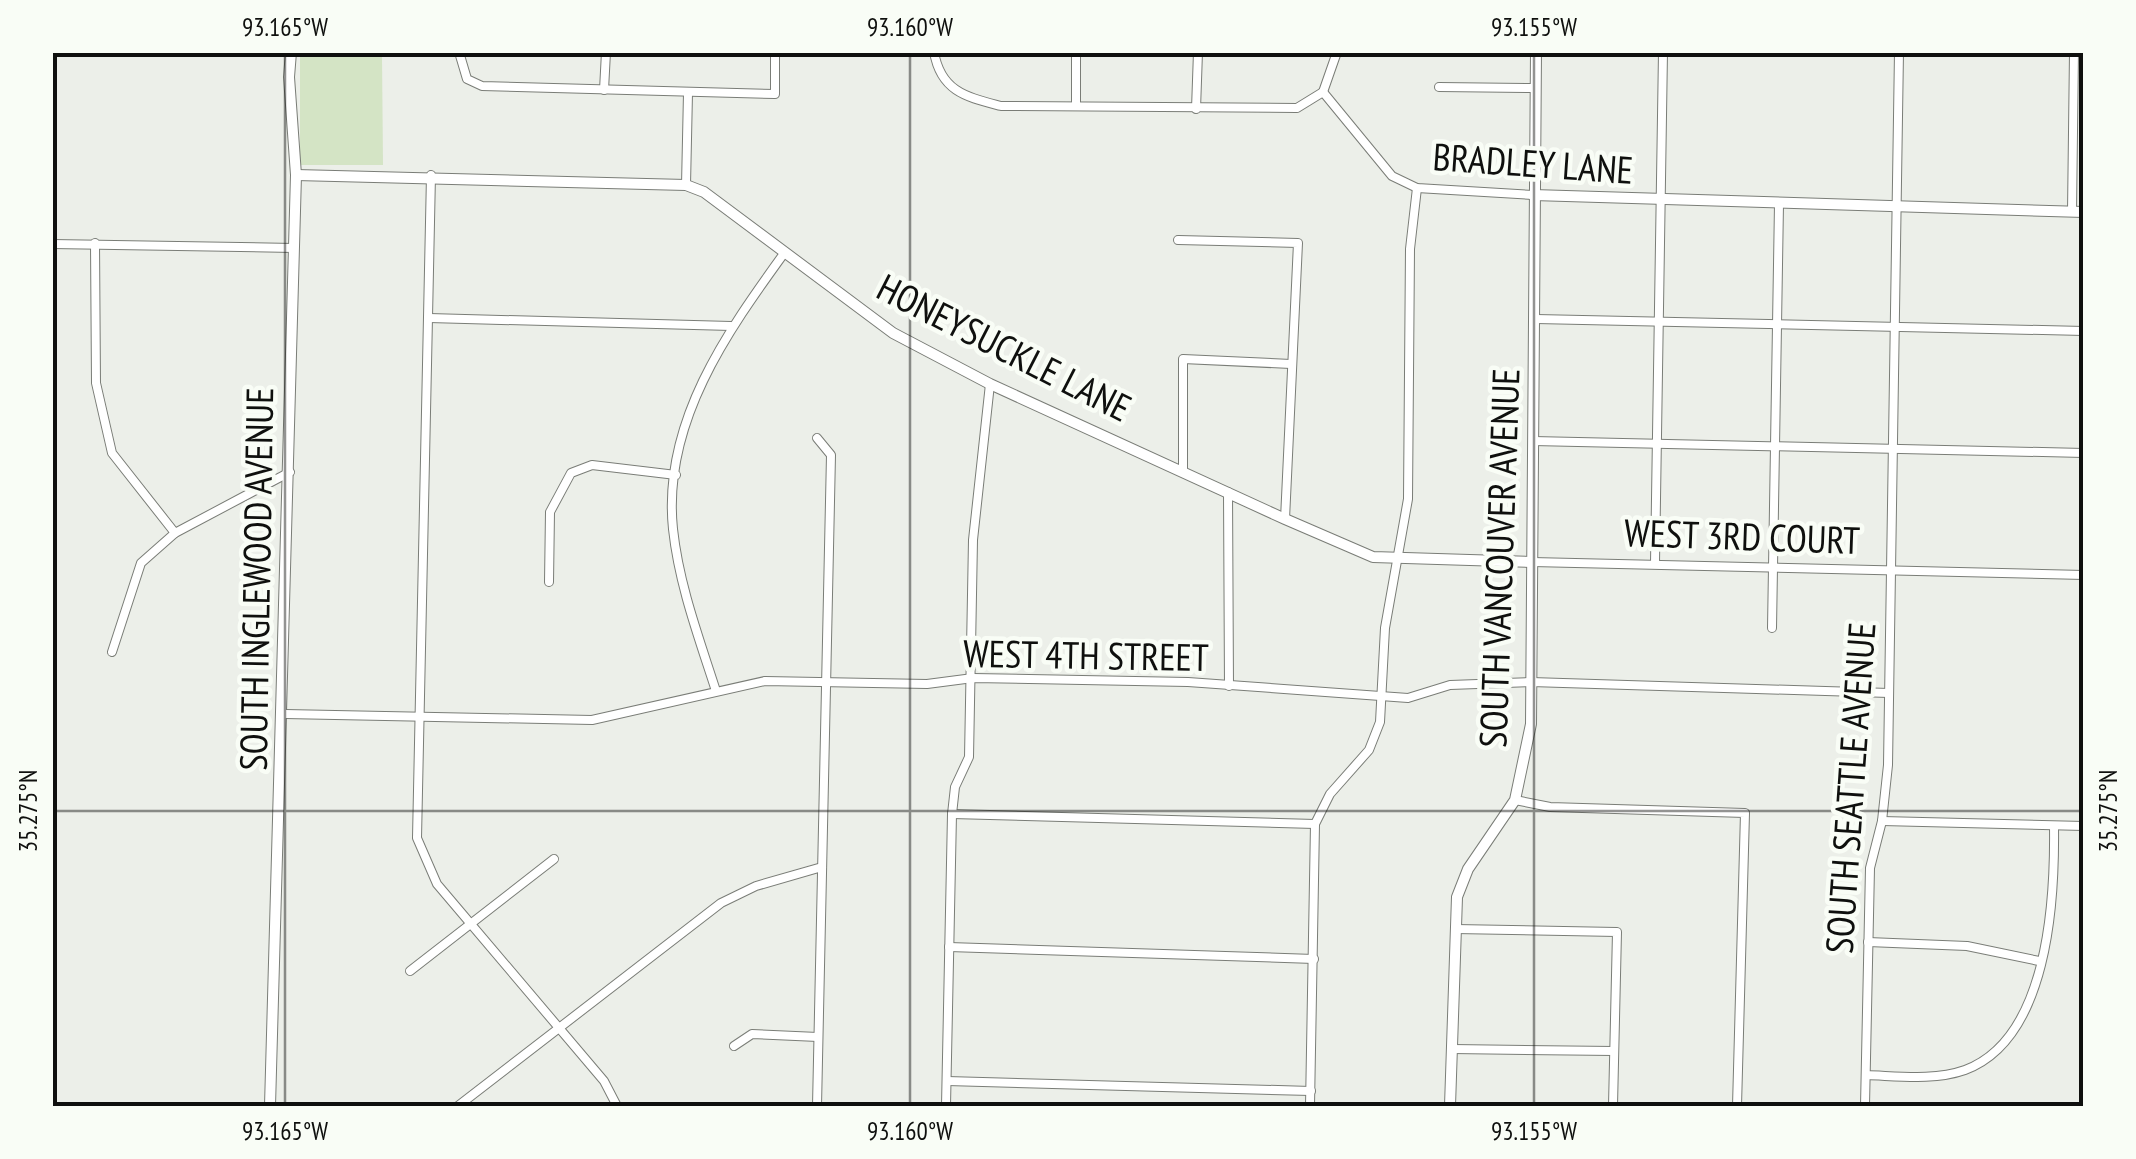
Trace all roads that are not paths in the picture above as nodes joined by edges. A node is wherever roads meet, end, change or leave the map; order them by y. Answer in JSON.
{"nodes":[{"id":1,"x":291,"y":52,"type":"edge"},
{"id":2,"x":459,"y":52,"type":"edge"},
{"id":3,"x":606,"y":52,"type":"edge"},
{"id":4,"x":776,"y":52,"type":"edge"},
{"id":5,"x":934,"y":52,"type":"edge"},
{"id":6,"x":1076,"y":52,"type":"edge"},
{"id":7,"x":1198,"y":52,"type":"edge"},
{"id":8,"x":1337,"y":52,"type":"edge"},
{"id":9,"x":1536,"y":52,"type":"edge"},
{"id":10,"x":1662,"y":52,"type":"edge"},
{"id":11,"x":1899,"y":52,"type":"edge"},
{"id":12,"x":2074,"y":52,"type":"edge"},
{"id":13,"x":2079,"y":86,"type":"edge"},
{"id":14,"x":1439,"y":87,"type":"dead end"},
{"id":15,"x":1535,"y":88,"type":"junction"},
{"id":16,"x":604,"y":90,"type":"junction"},
{"id":17,"x":1323,"y":92,"type":"junction"},
{"id":18,"x":688,"y":93,"type":"junction"},
{"id":19,"x":1076,"y":105,"type":"junction"},
{"id":20,"x":1196,"y":109,"type":"junction"},
{"id":21,"x":296,"y":174,"type":"junction"},
{"id":22,"x":431,"y":175,"type":"junction"},
{"id":23,"x":686,"y":185,"type":"junction"},
{"id":24,"x":1416,"y":188,"type":"junction"},
{"id":25,"x":1533,"y":195,"type":"junction"},
{"id":26,"x":1658,"y":202,"type":"junction"},
{"id":27,"x":1779,"y":204,"type":"junction"},
{"id":28,"x":1898,"y":208,"type":"junction"},
{"id":29,"x":2078,"y":212,"type":"edge"},
{"id":30,"x":1178,"y":240,"type":"dead end"},
{"id":31,"x":95,"y":243,"type":"junction"},
{"id":32,"x":52,"y":244,"type":"edge"},
{"id":33,"x":294,"y":248,"type":"junction"},
{"id":34,"x":785,"y":252,"type":"junction"},
{"id":35,"x":430,"y":318,"type":"junction"},
{"id":36,"x":1536,"y":319,"type":"junction"},
{"id":37,"x":1659,"y":320,"type":"junction"},
{"id":38,"x":1777,"y":325,"type":"junction"},
{"id":39,"x":731,"y":326,"type":"junction"},
{"id":40,"x":1895,"y":328,"type":"junction"},
{"id":41,"x":2084,"y":331,"type":"edge"},
{"id":42,"x":1291,"y":364,"type":"junction"},
{"id":43,"x":990,"y":384,"type":"junction"},
{"id":44,"x":817,"y":438,"type":"dead end"},
{"id":45,"x":1533,"y":441,"type":"junction"},
{"id":46,"x":1657,"y":442,"type":"junction"},
{"id":47,"x":1774,"y":445,"type":"junction"},
{"id":48,"x":1894,"y":447,"type":"junction"},
{"id":49,"x":2084,"y":452,"type":"edge"},
{"id":50,"x":1183,"y":471,"type":"junction"},
{"id":51,"x":290,"y":472,"type":"junction"},
{"id":52,"x":676,"y":475,"type":"junction"},
{"id":53,"x":1228,"y":492,"type":"junction"},
{"id":54,"x":1285,"y":519,"type":"junction"},
{"id":55,"x":174,"y":534,"type":"junction"},
{"id":56,"x":1398,"y":559,"type":"junction"},
{"id":57,"x":1532,"y":562,"type":"junction"},
{"id":58,"x":1655,"y":563,"type":"junction"},
{"id":59,"x":1773,"y":567,"type":"junction"},
{"id":60,"x":1891,"y":571,"type":"junction"},
{"id":61,"x":2084,"y":576,"type":"edge"},
{"id":62,"x":549,"y":582,"type":"dead end"},
{"id":63,"x":1772,"y":628,"type":"dead end"},
{"id":64,"x":112,"y":652,"type":"dead end"},
{"id":65,"x":973,"y":678,"type":"junction"},
{"id":66,"x":1532,"y":682,"type":"junction"},
{"id":67,"x":826,"y":684,"type":"junction"},
{"id":68,"x":1229,"y":686,"type":"junction"},
{"id":69,"x":716,"y":692,"type":"junction"},
{"id":70,"x":1889,"y":693,"type":"junction"},
{"id":71,"x":1381,"y":696,"type":"junction"},
{"id":72,"x":284,"y":714,"type":"junction"},
{"id":73,"x":420,"y":718,"type":"junction"},
{"id":74,"x":1515,"y":800,"type":"junction"},
{"id":75,"x":952,"y":814,"type":"junction"},
{"id":76,"x":1882,"y":821,"type":"junction"},
{"id":77,"x":1316,"y":824,"type":"junction"},
{"id":78,"x":2054,"y":826,"type":"junction"},
{"id":79,"x":2084,"y":826,"type":"edge"},
{"id":80,"x":554,"y":859,"type":"dead end"},
{"id":81,"x":822,"y":868,"type":"junction"},
{"id":82,"x":471,"y":928,"type":"junction"},
{"id":83,"x":1454,"y":929,"type":"junction"},
{"id":84,"x":1868,"y":942,"type":"junction"},
{"id":85,"x":949,"y":947,"type":"junction"},
{"id":86,"x":1314,"y":959,"type":"junction"},
{"id":87,"x":2039,"y":962,"type":"junction"},
{"id":88,"x":410,"y":971,"type":"dead end"},
{"id":89,"x":559,"y":1030,"type":"junction"},
{"id":90,"x":818,"y":1037,"type":"junction"},
{"id":91,"x":734,"y":1046,"type":"dead end"},
{"id":92,"x":1452,"y":1049,"type":"junction"},
{"id":93,"x":1614,"y":1051,"type":"junction"},
{"id":94,"x":1866,"y":1075,"type":"junction"},
{"id":95,"x":946,"y":1081,"type":"junction"},
{"id":96,"x":1310,"y":1091,"type":"junction"},
{"id":97,"x":270,"y":1106,"type":"edge"},
{"id":98,"x":458,"y":1106,"type":"edge"},
{"id":99,"x":617,"y":1106,"type":"edge"},
{"id":100,"x":817,"y":1106,"type":"edge"},
{"id":101,"x":946,"y":1106,"type":"edge"},
{"id":102,"x":1310,"y":1106,"type":"edge"},
{"id":103,"x":1450,"y":1106,"type":"edge"},
{"id":104,"x":1613,"y":1106,"type":"edge"},
{"id":105,"x":1738,"y":1106,"type":"edge"},
{"id":106,"x":1865,"y":1106,"type":"edge"}],
"edges":[{"from":1,"to":21,"type":"street","name":"SOUTH INGLEWOOD AVENUE"},
{"from":2,"to":16,"type":"street"},
{"from":3,"to":16,"type":"street"},
{"from":4,"to":18,"type":"street"},
{"from":5,"to":19,"type":"street"},
{"from":6,"to":19,"type":"street"},
{"from":7,"to":20,"type":"street"},
{"from":8,"to":17,"type":"street"},
{"from":9,"to":15,"type":"street","name":"SOUTH VANCOUVER AVENUE"},
{"from":10,"to":26,"type":"street"},
{"from":11,"to":28,"type":"street","name":"SOUTH SEATTLE AVENUE"},
{"from":12,"to":13,"type":"street"},
{"from":13,"to":29,"type":"street"},
{"from":14,"to":15,"type":"street"},
{"from":15,"to":25,"type":"street","name":"SOUTH VANCOUVER AVENUE"},
{"from":16,"to":18,"type":"street"},
{"from":17,"to":20,"type":"street"},
{"from":17,"to":24,"type":"street","name":"BRADLEY LANE"},
{"from":18,"to":23,"type":"street"},
{"from":19,"to":20,"type":"street"},
{"from":21,"to":22,"type":"street","name":"HONEYSUCKLE LANE"},
{"from":21,"to":33,"type":"street","name":"SOUTH INGLEWOOD AVENUE"},
{"from":22,"to":23,"type":"street","name":"HONEYSUCKLE LANE"},
{"from":22,"to":35,"type":"street"},
{"from":23,"to":34,"type":"street","name":"HONEYSUCKLE LANE"},
{"from":24,"to":25,"type":"street","name":"BRADLEY LANE"},
{"from":24,"to":56,"type":"street"},
{"from":25,"to":26,"type":"street","name":"BRADLEY LANE"},
{"from":25,"to":36,"type":"street","name":"SOUTH VANCOUVER AVENUE"},
{"from":26,"to":27,"type":"street","name":"BRADLEY LANE"},
{"from":26,"to":37,"type":"street"},
{"from":27,"to":28,"type":"street","name":"BRADLEY LANE"},
{"from":27,"to":38,"type":"street"},
{"from":28,"to":29,"type":"street","name":"BRADLEY LANE"},
{"from":28,"to":40,"type":"street","name":"SOUTH SEATTLE AVENUE"},
{"from":30,"to":42,"type":"street"},
{"from":31,"to":32,"type":"street"},
{"from":31,"to":33,"type":"street"},
{"from":31,"to":55,"type":"street"},
{"from":33,"to":51,"type":"street","name":"SOUTH INGLEWOOD AVENUE"},
{"from":34,"to":39,"type":"street"},
{"from":34,"to":43,"type":"street","name":"HONEYSUCKLE LANE"},
{"from":35,"to":39,"type":"street"},
{"from":35,"to":73,"type":"street"},
{"from":36,"to":37,"type":"street"},
{"from":36,"to":45,"type":"street","name":"SOUTH VANCOUVER AVENUE"},
{"from":37,"to":38,"type":"street"},
{"from":37,"to":46,"type":"street"},
{"from":38,"to":40,"type":"street"},
{"from":38,"to":47,"type":"street"},
{"from":39,"to":52,"type":"street"},
{"from":40,"to":41,"type":"street"},
{"from":40,"to":48,"type":"street","name":"SOUTH SEATTLE AVENUE"},
{"from":42,"to":50,"type":"street"},
{"from":42,"to":54,"type":"street"},
{"from":43,"to":50,"type":"street","name":"HONEYSUCKLE LANE"},
{"from":43,"to":65,"type":"street"},
{"from":44,"to":67,"type":"street"},
{"from":45,"to":46,"type":"street"},
{"from":45,"to":57,"type":"street","name":"SOUTH VANCOUVER AVENUE"},
{"from":46,"to":47,"type":"street"},
{"from":46,"to":58,"type":"street"},
{"from":47,"to":48,"type":"street"},
{"from":47,"to":59,"type":"street"},
{"from":48,"to":49,"type":"street"},
{"from":48,"to":60,"type":"street","name":"SOUTH SEATTLE AVENUE"},
{"from":50,"to":53,"type":"street","name":"HONEYSUCKLE LANE"},
{"from":51,"to":55,"type":"street"},
{"from":51,"to":72,"type":"street","name":"SOUTH INGLEWOOD AVENUE"},
{"from":52,"to":62,"type":"street"},
{"from":52,"to":69,"type":"street"},
{"from":53,"to":54,"type":"street","name":"HONEYSUCKLE LANE"},
{"from":53,"to":68,"type":"street"},
{"from":54,"to":56,"type":"street","name":"HONEYSUCKLE LANE"},
{"from":55,"to":64,"type":"street"},
{"from":56,"to":57,"type":"street","name":"WEST 3RD COURT"},
{"from":56,"to":71,"type":"street"},
{"from":57,"to":58,"type":"street","name":"WEST 3RD COURT"},
{"from":57,"to":66,"type":"street","name":"SOUTH VANCOUVER AVENUE"},
{"from":58,"to":59,"type":"street","name":"WEST 3RD COURT"},
{"from":59,"to":60,"type":"street","name":"WEST 3RD COURT"},
{"from":59,"to":63,"type":"street"},
{"from":60,"to":61,"type":"street","name":"WEST 3RD COURT"},
{"from":60,"to":70,"type":"street","name":"SOUTH SEATTLE AVENUE"},
{"from":65,"to":67,"type":"street","name":"WEST 4TH STREET"},
{"from":65,"to":68,"type":"street","name":"WEST 4TH STREET"},
{"from":65,"to":75,"type":"street"},
{"from":66,"to":70,"type":"street","name":"WEST 4TH STREET"},
{"from":66,"to":71,"type":"street","name":"WEST 4TH STREET"},
{"from":66,"to":74,"type":"street","name":"SOUTH VANCOUVER AVENUE"},
{"from":67,"to":69,"type":"street","name":"WEST 4TH STREET"},
{"from":67,"to":81,"type":"street"},
{"from":68,"to":71,"type":"street","name":"WEST 4TH STREET"},
{"from":69,"to":73,"type":"street","name":"WEST 4TH STREET"},
{"from":70,"to":76,"type":"street","name":"SOUTH SEATTLE AVENUE"},
{"from":71,"to":77,"type":"street"},
{"from":72,"to":73,"type":"street","name":"WEST 4TH STREET"},
{"from":72,"to":97,"type":"street","name":"SOUTH INGLEWOOD AVENUE"},
{"from":73,"to":82,"type":"street"},
{"from":74,"to":83,"type":"street","name":"SOUTH VANCOUVER AVENUE"},
{"from":74,"to":105,"type":"street"},
{"from":75,"to":77,"type":"street"},
{"from":75,"to":85,"type":"street"},
{"from":76,"to":78,"type":"street"},
{"from":76,"to":84,"type":"street","name":"SOUTH SEATTLE AVENUE"},
{"from":77,"to":86,"type":"street"},
{"from":78,"to":79,"type":"street"},
{"from":78,"to":87,"type":"street"},
{"from":80,"to":82,"type":"street"},
{"from":81,"to":89,"type":"street"},
{"from":81,"to":90,"type":"street"},
{"from":82,"to":88,"type":"street"},
{"from":82,"to":89,"type":"street"},
{"from":83,"to":92,"type":"street","name":"SOUTH VANCOUVER AVENUE"},
{"from":83,"to":93,"type":"street"},
{"from":84,"to":87,"type":"street"},
{"from":84,"to":94,"type":"street","name":"SOUTH SEATTLE AVENUE"},
{"from":85,"to":86,"type":"street"},
{"from":85,"to":95,"type":"street"},
{"from":86,"to":96,"type":"street"},
{"from":87,"to":94,"type":"street"},
{"from":89,"to":98,"type":"street"},
{"from":89,"to":99,"type":"street"},
{"from":90,"to":91,"type":"street"},
{"from":90,"to":100,"type":"street"},
{"from":92,"to":93,"type":"street"},
{"from":92,"to":103,"type":"street","name":"SOUTH VANCOUVER AVENUE"},
{"from":93,"to":104,"type":"street"},
{"from":94,"to":106,"type":"street","name":"SOUTH SEATTLE AVENUE"},
{"from":95,"to":96,"type":"street"},
{"from":95,"to":101,"type":"street"},
{"from":96,"to":102,"type":"street"}]}
